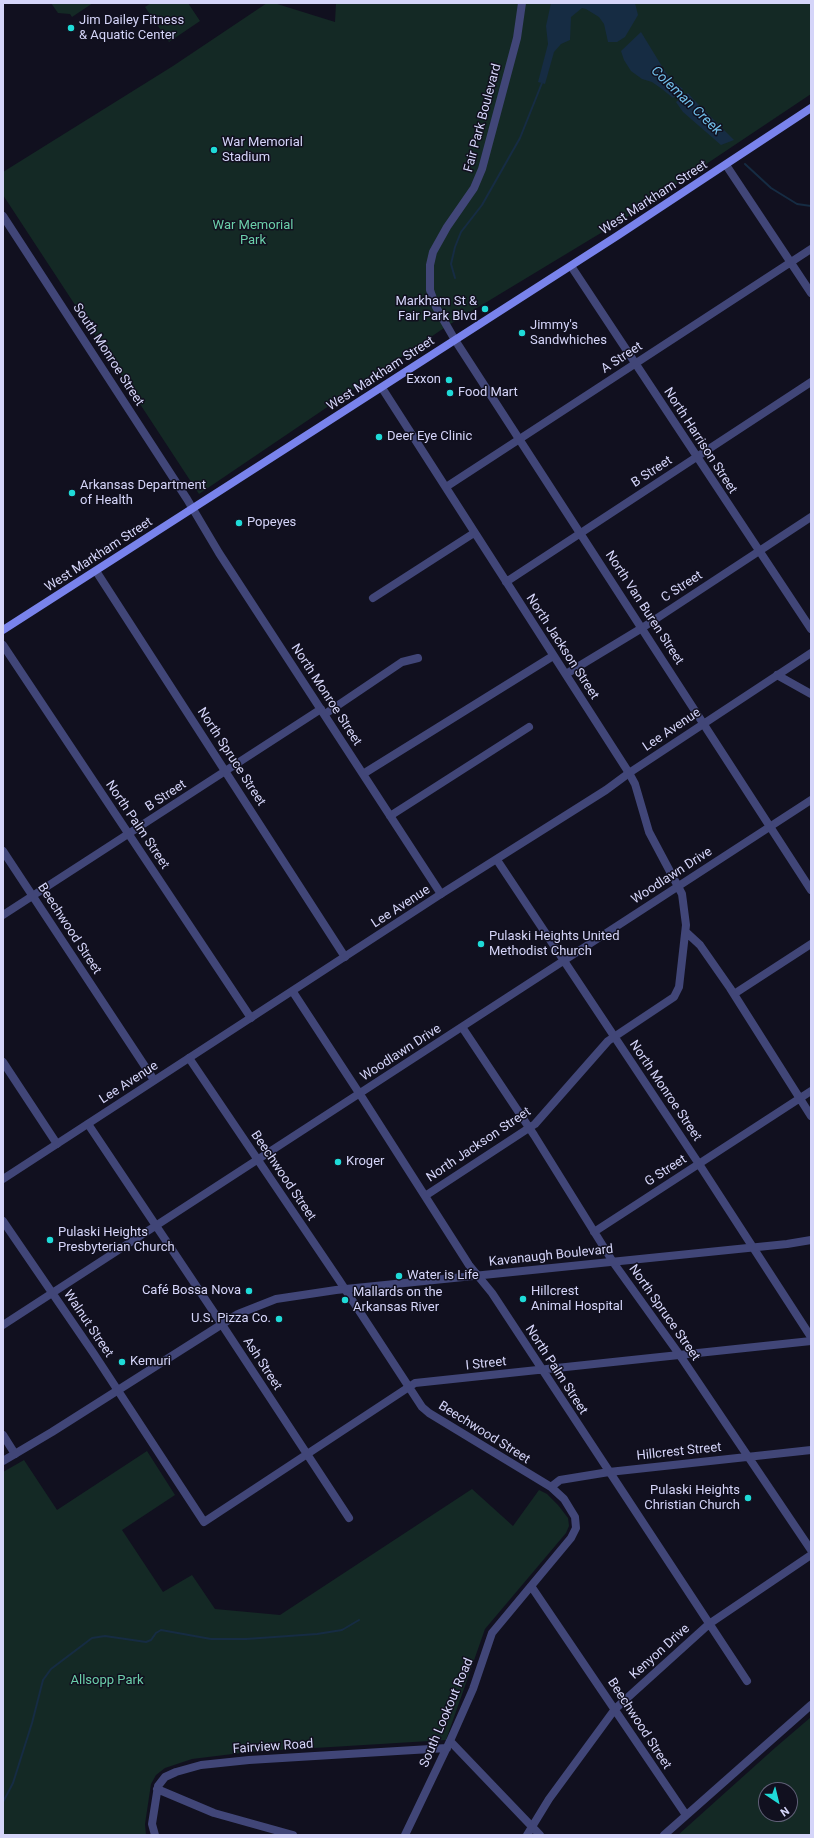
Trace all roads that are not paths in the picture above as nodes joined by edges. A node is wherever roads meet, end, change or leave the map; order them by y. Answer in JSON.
{"nodes":[{"id":1,"x":522,"y":3,"type":"edge"},
{"id":2,"x":811,"y":108,"type":"edge"},
{"id":3,"x":726,"y":165,"type":"junction"},
{"id":4,"x":3,"y":216,"type":"edge"},
{"id":5,"x":811,"y":249,"type":"edge"},
{"id":6,"x":790,"y":262,"type":"junction"},
{"id":7,"x":570,"y":266,"type":"junction"},
{"id":8,"x":811,"y":293,"type":"edge"},
{"id":9,"x":456,"y":340,"type":"junction"},
{"id":10,"x":635,"y":363,"type":"junction"},
{"id":11,"x":811,"y":382,"type":"edge"},
{"id":12,"x":382,"y":388,"type":"junction"},
{"id":13,"x":520,"y":438,"type":"junction"},
{"id":14,"x":696,"y":457,"type":"junction"},
{"id":15,"x":446,"y":487,"type":"junction"},
{"id":16,"x":193,"y":509,"type":"junction"},
{"id":17,"x":811,"y":517,"type":"edge"},
{"id":18,"x":474,"y":533,"type":"junction"},
{"id":19,"x":582,"y":533,"type":"junction"},
{"id":20,"x":760,"y":550,"type":"junction"},
{"id":21,"x":96,"y":571,"type":"junction"},
{"id":22,"x":506,"y":582,"type":"junction"},
{"id":23,"x":373,"y":598,"type":"dead end"},
{"id":24,"x":642,"y":628,"type":"junction"},
{"id":25,"x":811,"y":629,"type":"edge"},
{"id":26,"x":3,"y":630,"type":"edge"},
{"id":27,"x":3,"y":645,"type":"edge"},
{"id":28,"x":811,"y":653,"type":"edge"},
{"id":29,"x":553,"y":656,"type":"junction"},
{"id":30,"x":418,"y":658,"type":"dead end"},
{"id":31,"x":566,"y":674,"type":"junction"},
{"id":32,"x":777,"y":675,"type":"junction"},
{"id":33,"x":811,"y":694,"type":"edge"},
{"id":34,"x":323,"y":712,"type":"junction"},
{"id":35,"x":703,"y":723,"type":"junction"},
{"id":36,"x":529,"y":727,"type":"dead end"},
{"id":37,"x":226,"y":771,"type":"junction"},
{"id":38,"x":629,"y":773,"type":"junction"},
{"id":39,"x":363,"y":774,"type":"junction"},
{"id":40,"x":811,"y":800,"type":"edge"},
{"id":41,"x":390,"y":816,"type":"junction"},
{"id":42,"x":770,"y":828,"type":"junction"},
{"id":43,"x":129,"y":834,"type":"junction"},
{"id":44,"x":3,"y":851,"type":"edge"},
{"id":45,"x":497,"y":860,"type":"junction"},
{"id":46,"x":678,"y":886,"type":"junction"},
{"id":47,"x":811,"y":890,"type":"edge"},
{"id":48,"x":441,"y":894,"type":"junction"},
{"id":49,"x":32,"y":896,"type":"junction"},
{"id":50,"x":3,"y":915,"type":"edge"},
{"id":51,"x":687,"y":933,"type":"junction"},
{"id":52,"x":811,"y":944,"type":"edge"},
{"id":53,"x":345,"y":957,"type":"junction"},
{"id":54,"x":564,"y":961,"type":"junction"},
{"id":55,"x":293,"y":992,"type":"junction"},
{"id":56,"x":734,"y":994,"type":"junction"},
{"id":57,"x":251,"y":1018,"type":"junction"},
{"id":58,"x":462,"y":1027,"type":"junction"},
{"id":59,"x":615,"y":1037,"type":"junction"},
{"id":60,"x":189,"y":1058,"type":"junction"},
{"id":61,"x":3,"y":1062,"type":"edge"},
{"id":62,"x":154,"y":1080,"type":"junction"},
{"id":63,"x":811,"y":1091,"type":"edge"},
{"id":64,"x":360,"y":1093,"type":"junction"},
{"id":65,"x":800,"y":1098,"type":"junction"},
{"id":66,"x":811,"y":1116,"type":"edge"},
{"id":67,"x":88,"y":1124,"type":"junction"},
{"id":68,"x":529,"y":1128,"type":"junction"},
{"id":69,"x":57,"y":1144,"type":"junction"},
{"id":70,"x":258,"y":1159,"type":"junction"},
{"id":71,"x":699,"y":1164,"type":"junction"},
{"id":72,"x":3,"y":1179,"type":"edge"},
{"id":73,"x":425,"y":1196,"type":"junction"},
{"id":74,"x":3,"y":1221,"type":"edge"},
{"id":75,"x":155,"y":1225,"type":"junction"},
{"id":76,"x":594,"y":1232,"type":"junction"},
{"id":77,"x":811,"y":1240,"type":"edge"},
{"id":78,"x":752,"y":1247,"type":"junction"},
{"id":79,"x":613,"y":1262,"type":"junction"},
{"id":80,"x":478,"y":1276,"type":"junction"},
{"id":81,"x":345,"y":1289,"type":"junction"},
{"id":82,"x":52,"y":1292,"type":"junction"},
{"id":83,"x":222,"y":1324,"type":"junction"},
{"id":84,"x":3,"y":1325,"type":"edge"},
{"id":85,"x":811,"y":1337,"type":"edge"},
{"id":86,"x":811,"y":1341,"type":"edge"},
{"id":87,"x":679,"y":1354,"type":"junction"},
{"id":88,"x":542,"y":1370,"type":"junction"},
{"id":89,"x":408,"y":1388,"type":"junction"},
{"id":90,"x":118,"y":1390,"type":"junction"},
{"id":91,"x":3,"y":1435,"type":"edge"},
{"id":92,"x":811,"y":1450,"type":"edge"},
{"id":93,"x":15,"y":1454,"type":"junction"},
{"id":94,"x":306,"y":1455,"type":"junction"},
{"id":95,"x":748,"y":1456,"type":"junction"},
{"id":96,"x":3,"y":1461,"type":"edge"},
{"id":97,"x":609,"y":1472,"type":"junction"},
{"id":98,"x":551,"y":1487,"type":"junction"},
{"id":99,"x":349,"y":1518,"type":"dead end"},
{"id":100,"x":204,"y":1522,"type":"joint"},
{"id":101,"x":811,"y":1550,"type":"edge"},
{"id":102,"x":811,"y":1555,"type":"edge"},
{"id":103,"x":531,"y":1586,"type":"junction"},
{"id":104,"x":709,"y":1624,"type":"junction"},
{"id":105,"x":747,"y":1681,"type":"dead end"},
{"id":106,"x":811,"y":1706,"type":"edge"},
{"id":107,"x":615,"y":1709,"type":"junction"},
{"id":108,"x":449,"y":1744,"type":"junction"},
{"id":109,"x":158,"y":1789,"type":"junction"},
{"id":110,"x":686,"y":1815,"type":"junction"},
{"id":111,"x":531,"y":1825,"type":"junction"},
{"id":112,"x":155,"y":1835,"type":"edge"},
{"id":113,"x":293,"y":1835,"type":"edge"},
{"id":114,"x":405,"y":1835,"type":"edge"},
{"id":115,"x":527,"y":1835,"type":"edge"},
{"id":116,"x":540,"y":1835,"type":"edge"},
{"id":117,"x":664,"y":1835,"type":"edge"}],
"edges":[{"from":1,"to":9,"type":"street","name":"Fair Park Boulevard"},
{"from":2,"to":3,"type":"main road","name":"West Markham Street"},
{"from":3,"to":6,"type":"street"},
{"from":3,"to":7,"type":"main road","name":"West Markham Street"},
{"from":4,"to":16,"type":"street","name":"South Monroe Street"},
{"from":5,"to":6,"type":"street","name":"A Street"},
{"from":6,"to":8,"type":"street"},
{"from":6,"to":10,"type":"street","name":"A Street"},
{"from":7,"to":9,"type":"main road","name":"West Markham Street"},
{"from":7,"to":10,"type":"street","name":"North Harrison Street"},
{"from":9,"to":12,"type":"main road","name":"West Markham Street"},
{"from":9,"to":13,"type":"street","name":"North Van Buren Street"},
{"from":10,"to":13,"type":"street","name":"A Street"},
{"from":10,"to":14,"type":"street","name":"North Harrison Street"},
{"from":11,"to":14,"type":"street","name":"B Street"},
{"from":12,"to":15,"type":"street","name":"North Jackson Street"},
{"from":12,"to":16,"type":"main road","name":"West Markham Street"},
{"from":13,"to":15,"type":"street","name":"A Street"},
{"from":13,"to":19,"type":"street","name":"North Van Buren Street"},
{"from":14,"to":19,"type":"street","name":"B Street"},
{"from":14,"to":20,"type":"street","name":"North Harrison Street"},
{"from":15,"to":18,"type":"street","name":"North Jackson Street"},
{"from":16,"to":21,"type":"main road","name":"West Markham Street"},
{"from":16,"to":34,"type":"street","name":"North Monroe Street"},
{"from":17,"to":20,"type":"street","name":"C Street"},
{"from":18,"to":22,"type":"street","name":"North Jackson Street"},
{"from":18,"to":23,"type":"street"},
{"from":19,"to":22,"type":"street","name":"B Street"},
{"from":19,"to":24,"type":"street","name":"North Van Buren Street"},
{"from":20,"to":24,"type":"street","name":"C Street"},
{"from":20,"to":25,"type":"street","name":"North Harrison Street"},
{"from":21,"to":26,"type":"main road","name":"West Markham Street"},
{"from":21,"to":37,"type":"street","name":"North Spruce Street"},
{"from":22,"to":29,"type":"street","name":"North Jackson Street"},
{"from":24,"to":31,"type":"street","name":"C Street"},
{"from":24,"to":35,"type":"street","name":"North Van Buren Street"},
{"from":27,"to":43,"type":"street","name":"North Palm Street"},
{"from":28,"to":32,"type":"street","name":"Lee Avenue"},
{"from":29,"to":31,"type":"street","name":"North Jackson Street"},
{"from":29,"to":39,"type":"street"},
{"from":30,"to":34,"type":"street","name":"B Street"},
{"from":31,"to":38,"type":"street","name":"North Jackson Street"},
{"from":32,"to":33,"type":"street"},
{"from":32,"to":35,"type":"street","name":"Lee Avenue"},
{"from":34,"to":37,"type":"street","name":"B Street"},
{"from":34,"to":39,"type":"street","name":"North Monroe Street"},
{"from":35,"to":38,"type":"street","name":"Lee Avenue"},
{"from":35,"to":42,"type":"street","name":"North Van Buren Street"},
{"from":36,"to":41,"type":"street"},
{"from":37,"to":43,"type":"street","name":"B Street"},
{"from":37,"to":53,"type":"street","name":"North Spruce Street"},
{"from":38,"to":45,"type":"street","name":"Lee Avenue"},
{"from":38,"to":46,"type":"street","name":"North Jackson Street"},
{"from":39,"to":41,"type":"street","name":"North Monroe Street"},
{"from":40,"to":42,"type":"street","name":"Woodlawn Drive"},
{"from":41,"to":48,"type":"street","name":"North Monroe Street"},
{"from":42,"to":46,"type":"street","name":"Woodlawn Drive"},
{"from":42,"to":47,"type":"street","name":"North Van Buren Street"},
{"from":43,"to":49,"type":"street","name":"B Street"},
{"from":43,"to":57,"type":"street","name":"North Palm Street"},
{"from":44,"to":49,"type":"street","name":"Beechwood Street"},
{"from":45,"to":48,"type":"street","name":"Lee Avenue"},
{"from":45,"to":54,"type":"street","name":"North Monroe Street"},
{"from":46,"to":51,"type":"street","name":"North Jackson Street"},
{"from":46,"to":54,"type":"street","name":"Woodlawn Drive"},
{"from":48,"to":53,"type":"street","name":"Lee Avenue"},
{"from":49,"to":50,"type":"street","name":"B Street"},
{"from":49,"to":62,"type":"street","name":"Beechwood Street"},
{"from":51,"to":56,"type":"street"},
{"from":51,"to":59,"type":"street","name":"North Jackson Street"},
{"from":52,"to":56,"type":"street"},
{"from":53,"to":55,"type":"street","name":"Lee Avenue"},
{"from":54,"to":58,"type":"street","name":"Woodlawn Drive"},
{"from":54,"to":59,"type":"street","name":"North Monroe Street"},
{"from":55,"to":57,"type":"street","name":"Lee Avenue"},
{"from":55,"to":64,"type":"street","name":"North Palm Street"},
{"from":56,"to":65,"type":"street"},
{"from":57,"to":60,"type":"street","name":"Lee Avenue"},
{"from":58,"to":64,"type":"street","name":"Woodlawn Drive"},
{"from":58,"to":68,"type":"street","name":"North Spruce Street"},
{"from":59,"to":68,"type":"street","name":"North Jackson Street"},
{"from":59,"to":71,"type":"street","name":"North Monroe Street"},
{"from":60,"to":62,"type":"street","name":"Lee Avenue"},
{"from":60,"to":70,"type":"street","name":"Beechwood Street"},
{"from":61,"to":69,"type":"street"},
{"from":62,"to":67,"type":"street","name":"Lee Avenue"},
{"from":63,"to":65,"type":"street","name":"G Street"},
{"from":64,"to":70,"type":"street","name":"Woodlawn Drive"},
{"from":64,"to":73,"type":"street","name":"North Palm Street"},
{"from":65,"to":66,"type":"street"},
{"from":65,"to":71,"type":"street","name":"G Street"},
{"from":67,"to":69,"type":"street","name":"Lee Avenue"},
{"from":67,"to":75,"type":"street","name":"Ash Street"},
{"from":68,"to":73,"type":"street","name":"North Jackson Street"},
{"from":68,"to":76,"type":"street","name":"North Spruce Street"},
{"from":69,"to":72,"type":"street","name":"Lee Avenue"},
{"from":70,"to":75,"type":"street","name":"Woodlawn Drive"},
{"from":70,"to":81,"type":"street","name":"Beechwood Street"},
{"from":71,"to":76,"type":"street","name":"G Street"},
{"from":71,"to":78,"type":"street","name":"North Monroe Street"},
{"from":73,"to":80,"type":"street","name":"North Palm Street"},
{"from":74,"to":82,"type":"street","name":"Walnut Street"},
{"from":75,"to":82,"type":"street","name":"Woodlawn Drive"},
{"from":75,"to":83,"type":"street","name":"Ash Street"},
{"from":76,"to":79,"type":"street","name":"North Spruce Street"},
{"from":77,"to":78,"type":"street","name":"Kavanaugh Boulevard"},
{"from":78,"to":79,"type":"street","name":"Kavanaugh Boulevard"},
{"from":78,"to":85,"type":"street","name":"North Monroe Street"},
{"from":79,"to":80,"type":"street","name":"Kavanaugh Boulevard"},
{"from":79,"to":87,"type":"street","name":"North Spruce Street"},
{"from":80,"to":81,"type":"street","name":"Kavanaugh Boulevard"},
{"from":80,"to":88,"type":"street","name":"North Palm Street"},
{"from":81,"to":83,"type":"street","name":"Kavanaugh Boulevard"},
{"from":81,"to":89,"type":"street","name":"Beechwood Street"},
{"from":82,"to":84,"type":"street","name":"Woodlawn Drive"},
{"from":82,"to":90,"type":"street","name":"Walnut Street"},
{"from":83,"to":90,"type":"street","name":"Kavanaugh Boulevard"},
{"from":83,"to":94,"type":"street","name":"Ash Street"},
{"from":86,"to":87,"type":"street","name":"I Street"},
{"from":87,"to":88,"type":"street","name":"I Street"},
{"from":87,"to":95,"type":"street","name":"North Spruce Street"},
{"from":88,"to":89,"type":"street","name":"I Street"},
{"from":88,"to":97,"type":"street","name":"North Palm Street"},
{"from":89,"to":94,"type":"street","name":"I Street"},
{"from":89,"to":98,"type":"street","name":"Beechwood Street"},
{"from":90,"to":93,"type":"street","name":"Kavanaugh Boulevard"},
{"from":90,"to":100,"type":"street","name":"Walnut Street"},
{"from":91,"to":93,"type":"street"},
{"from":92,"to":95,"type":"street","name":"Hillcrest Street"},
{"from":93,"to":96,"type":"street","name":"Kavanaugh Boulevard"},
{"from":94,"to":99,"type":"street","name":"Ash Street"},
{"from":94,"to":100,"type":"street","name":"I Street"},
{"from":95,"to":97,"type":"street","name":"Hillcrest Street"},
{"from":95,"to":101,"type":"street","name":"North Spruce Street"},
{"from":97,"to":98,"type":"street","name":"Hillcrest Street"},
{"from":97,"to":104,"type":"street","name":"North Palm Street"},
{"from":98,"to":103,"type":"street","name":"Beechwood Street"},
{"from":102,"to":104,"type":"street","name":"Kenyon Drive"},
{"from":103,"to":107,"type":"street","name":"Beechwood Street"},
{"from":103,"to":108,"type":"street","name":"South Lookout Road"},
{"from":104,"to":105,"type":"street","name":"North Palm Street"},
{"from":104,"to":107,"type":"street","name":"Kenyon Drive"},
{"from":106,"to":110,"type":"street"},
{"from":107,"to":110,"type":"street","name":"Beechwood Street"},
{"from":107,"to":111,"type":"street","name":"Kenyon Drive"},
{"from":108,"to":109,"type":"street","name":"Fairview Road"},
{"from":108,"to":111,"type":"street"},
{"from":108,"to":114,"type":"street","name":"South Lookout Road"},
{"from":109,"to":112,"type":"street"},
{"from":109,"to":113,"type":"street"},
{"from":110,"to":117,"type":"street"},
{"from":111,"to":115,"type":"street","name":"Kenyon Drive"},
{"from":111,"to":116,"type":"street"}]}
